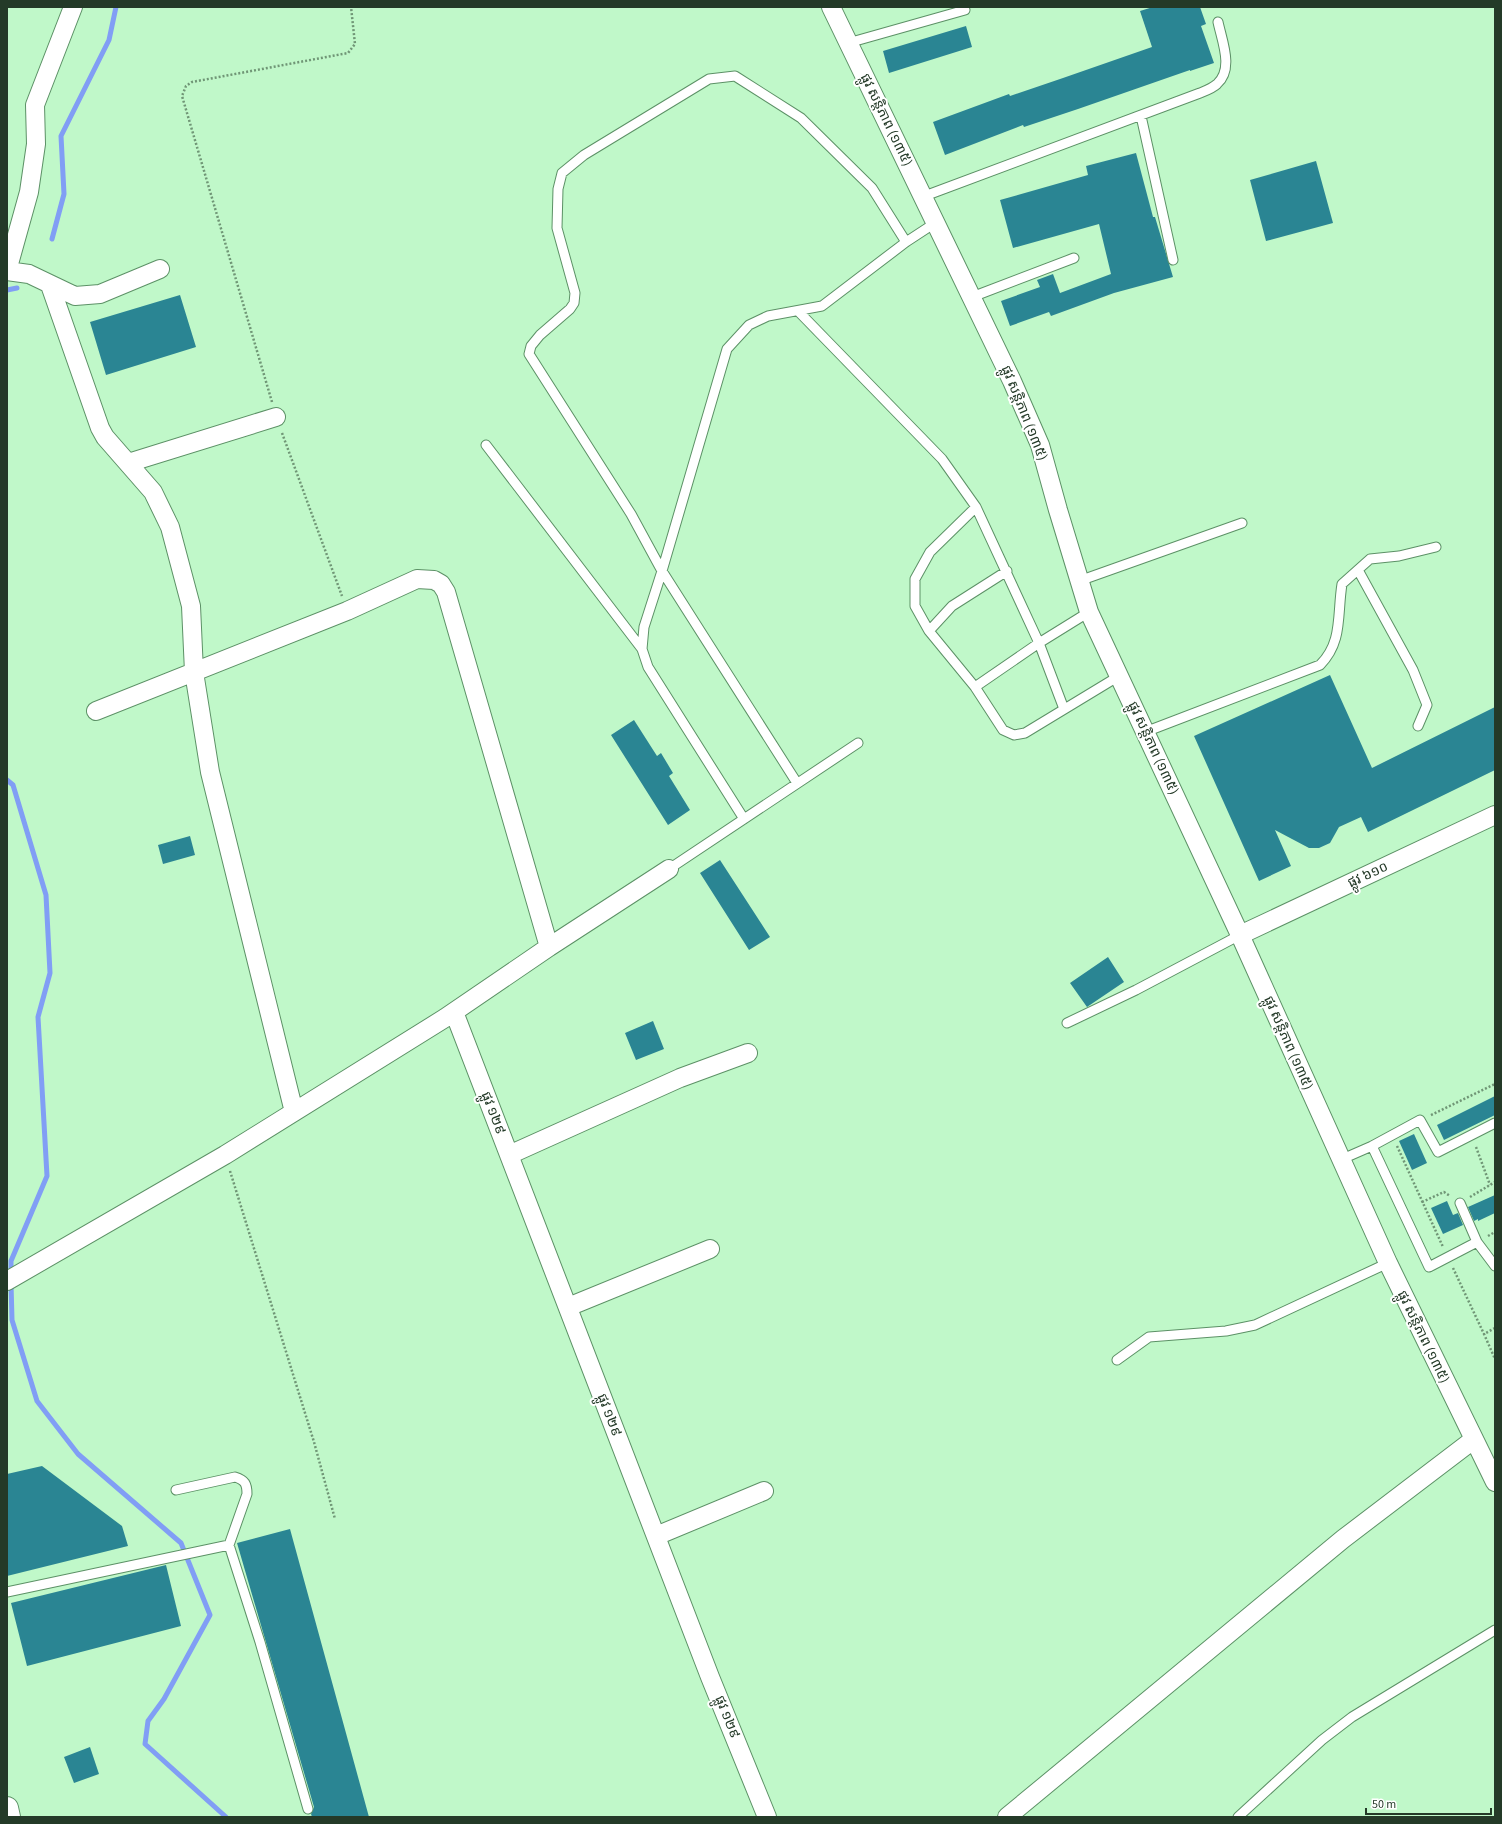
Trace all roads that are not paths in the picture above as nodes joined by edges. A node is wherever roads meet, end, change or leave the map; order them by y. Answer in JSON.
{"nodes":[{"id":1,"x":73,"y":7,"type":"edge"},
{"id":2,"x":831,"y":7,"type":"edge"},
{"id":3,"x":965,"y":10,"type":"dead end"},
{"id":4,"x":1218,"y":22,"type":"dead end"},
{"id":5,"x":848,"y":43,"type":"junction"},
{"id":6,"x":1141,"y":116,"type":"junction"},
{"id":7,"x":922,"y":197,"type":"junction"},
{"id":8,"x":935,"y":223,"type":"junction"},
{"id":9,"x":906,"y":242,"type":"junction"},
{"id":10,"x":1074,"y":258,"type":"dead end"},
{"id":11,"x":1174,"y":260,"type":"dead end"},
{"id":12,"x":160,"y":269,"type":"dead end"},
{"id":13,"x":7,"y":271,"type":"edge"},
{"id":14,"x":50,"y":285,"type":"junction"},
{"id":15,"x":972,"y":297,"type":"junction"},
{"id":16,"x":799,"y":312,"type":"junction"},
{"id":17,"x":276,"y":417,"type":"road end"},
{"id":18,"x":486,"y":445,"type":"dead end"},
{"id":19,"x":128,"y":463,"type":"junction"},
{"id":20,"x":976,"y":506,"type":"junction"},
{"id":21,"x":1242,"y":523,"type":"dead end"},
{"id":22,"x":1436,"y":547,"type":"dead end"},
{"id":23,"x":1358,"y":570,"type":"junction"},
{"id":24,"x":662,"y":571,"type":"junction"},
{"id":25,"x":1007,"y":571,"type":"junction"},
{"id":26,"x":1079,"y":580,"type":"junction"},
{"id":27,"x":1090,"y":612,"type":"junction"},
{"id":28,"x":929,"y":632,"type":"junction"},
{"id":29,"x":1039,"y":643,"type":"junction"},
{"id":30,"x":642,"y":649,"type":"junction"},
{"id":31,"x":194,"y":672,"type":"junction"},
{"id":32,"x":1119,"y":676,"type":"junction"},
{"id":33,"x":974,"y":687,"type":"junction"},
{"id":34,"x":1064,"y":709,"type":"junction"},
{"id":35,"x":96,"y":711,"type":"dead end"},
{"id":36,"x":1418,"y":726,"type":"dead end"},
{"id":37,"x":1145,"y":732,"type":"junction"},
{"id":38,"x":858,"y":743,"type":"dead end"},
{"id":39,"x":797,"y":782,"type":"junction"},
{"id":40,"x":1495,"y":815,"type":"edge"},
{"id":41,"x":744,"y":819,"type":"junction"},
{"id":42,"x":669,"y":869,"type":"joint"},
{"id":43,"x":1240,"y":935,"type":"junction"},
{"id":44,"x":549,"y":947,"type":"junction"},
{"id":45,"x":454,"y":1012,"type":"junction"},
{"id":46,"x":1067,"y":1023,"type":"dead end"},
{"id":47,"x":748,"y":1053,"type":"dead end"},
{"id":48,"x":294,"y":1112,"type":"junction"},
{"id":49,"x":1495,"y":1123,"type":"edge"},
{"id":50,"x":1372,"y":1146,"type":"junction"},
{"id":51,"x":509,"y":1154,"type":"junction"},
{"id":52,"x":1340,"y":1160,"type":"junction"},
{"id":53,"x":1460,"y":1203,"type":"road end"},
{"id":54,"x":1477,"y":1242,"type":"junction"},
{"id":55,"x":710,"y":1249,"type":"dead end"},
{"id":56,"x":1388,"y":1263,"type":"junction"},
{"id":57,"x":1495,"y":1266,"type":"edge"},
{"id":58,"x":7,"y":1281,"type":"edge"},
{"id":59,"x":568,"y":1306,"type":"junction"},
{"id":60,"x":1117,"y":1360,"type":"dead end"},
{"id":61,"x":1473,"y":1440,"type":"junction"},
{"id":62,"x":1495,"y":1482,"type":"edge"},
{"id":63,"x":176,"y":1490,"type":"dead end"},
{"id":64,"x":764,"y":1491,"type":"dead end"},
{"id":65,"x":656,"y":1536,"type":"junction"},
{"id":66,"x":229,"y":1545,"type":"junction"},
{"id":67,"x":7,"y":1592,"type":"edge"},
{"id":68,"x":1495,"y":1630,"type":"edge"},
{"id":69,"x":7,"y":1808,"type":"edge"},
{"id":70,"x":308,"y":1810,"type":"dead end"},
{"id":71,"x":9,"y":1817,"type":"edge"},
{"id":72,"x":767,"y":1817,"type":"edge"},
{"id":73,"x":1007,"y":1817,"type":"edge"},
{"id":74,"x":1238,"y":1817,"type":"edge"}],
"edges":[{"from":1,"to":13,"type":"street"},
{"from":2,"to":5,"type":"street","name":"ផ្លូវ សន្តិភាព (១៣៥)"},
{"from":3,"to":5,"type":"lane"},
{"from":4,"to":6,"type":"lane"},
{"from":5,"to":7,"type":"street","name":"ផ្លូវ សន្តិភាព (១៣៥)"},
{"from":6,"to":7,"type":"lane"},
{"from":6,"to":11,"type":"lane"},
{"from":7,"to":8,"type":"street","name":"ផ្លូវ សន្តិភាព (១៣៥)"},
{"from":8,"to":9,"type":"lane"},
{"from":8,"to":15,"type":"street","name":"ផ្លូវ សន្តិភាព (១៣៥)"},
{"from":9,"to":16,"type":"lane"},
{"from":9,"to":24,"type":"lane"},
{"from":10,"to":15,"type":"lane"},
{"from":12,"to":14,"type":"street"},
{"from":13,"to":14,"type":"street"},
{"from":14,"to":19,"type":"street"},
{"from":15,"to":26,"type":"street","name":"ផ្លូវ សន្តិភាព (១៣៥)"},
{"from":16,"to":20,"type":"lane"},
{"from":16,"to":24,"type":"lane"},
{"from":17,"to":19,"type":"street"},
{"from":18,"to":30,"type":"lane"},
{"from":19,"to":31,"type":"street"},
{"from":20,"to":25,"type":"lane"},
{"from":20,"to":28,"type":"lane"},
{"from":21,"to":26,"type":"lane"},
{"from":22,"to":23,"type":"lane"},
{"from":23,"to":36,"type":"lane"},
{"from":23,"to":37,"type":"lane"},
{"from":24,"to":30,"type":"lane"},
{"from":24,"to":39,"type":"lane"},
{"from":25,"to":28,"type":"lane"},
{"from":25,"to":29,"type":"lane"},
{"from":26,"to":27,"type":"street","name":"ផ្លូវ សន្តិភាព (១៣៥)"},
{"from":27,"to":29,"type":"lane"},
{"from":27,"to":32,"type":"street","name":"ផ្លូវ សន្តិភាព (១៣៥)"},
{"from":28,"to":33,"type":"lane"},
{"from":29,"to":33,"type":"lane"},
{"from":29,"to":34,"type":"lane"},
{"from":30,"to":41,"type":"lane"},
{"from":31,"to":35,"type":"street"},
{"from":31,"to":44,"type":"street"},
{"from":31,"to":48,"type":"street"},
{"from":32,"to":34,"type":"lane"},
{"from":32,"to":37,"type":"street","name":"ផ្លូវ សន្តិភាព (១៣៥)"},
{"from":33,"to":34,"type":"lane"},
{"from":37,"to":43,"type":"street","name":"ផ្លូវ សន្តិភាព (១៣៥)"},
{"from":38,"to":39,"type":"lane"},
{"from":39,"to":41,"type":"lane"},
{"from":40,"to":43,"type":"street","name":"ផ្លូវ ៦១០"},
{"from":41,"to":42,"type":"lane"},
{"from":42,"to":44,"type":"street"},
{"from":43,"to":46,"type":"lane"},
{"from":43,"to":52,"type":"street","name":"ផ្លូវ សន្តិភាព (១៣៥)"},
{"from":44,"to":45,"type":"street"},
{"from":45,"to":48,"type":"street"},
{"from":45,"to":51,"type":"street","name":"ផ្លូវ ១២៩"},
{"from":47,"to":51,"type":"street"},
{"from":48,"to":58,"type":"street"},
{"from":49,"to":50,"type":"lane"},
{"from":50,"to":52,"type":"lane"},
{"from":50,"to":54,"type":"lane"},
{"from":51,"to":59,"type":"street","name":"ផ្លូវ ១២៩"},
{"from":52,"to":56,"type":"street","name":"ផ្លូវ សន្តិភាព (១៣៥)"},
{"from":53,"to":54,"type":"lane"},
{"from":54,"to":57,"type":"lane"},
{"from":55,"to":59,"type":"street"},
{"from":56,"to":60,"type":"lane"},
{"from":56,"to":61,"type":"street","name":"ផ្លូវ សន្តិភាព (១៣៥)"},
{"from":59,"to":65,"type":"street","name":"ផ្លូវ ១២៩"},
{"from":61,"to":62,"type":"street","name":"ផ្លូវ សន្តិភាព (១៣៥)"},
{"from":61,"to":73,"type":"street"},
{"from":63,"to":66,"type":"lane"},
{"from":64,"to":65,"type":"street"},
{"from":65,"to":72,"type":"street","name":"ផ្លូវ ១២៩"},
{"from":66,"to":67,"type":"lane"},
{"from":66,"to":70,"type":"lane"},
{"from":68,"to":74,"type":"lane"},
{"from":69,"to":71,"type":"main road"}]}
